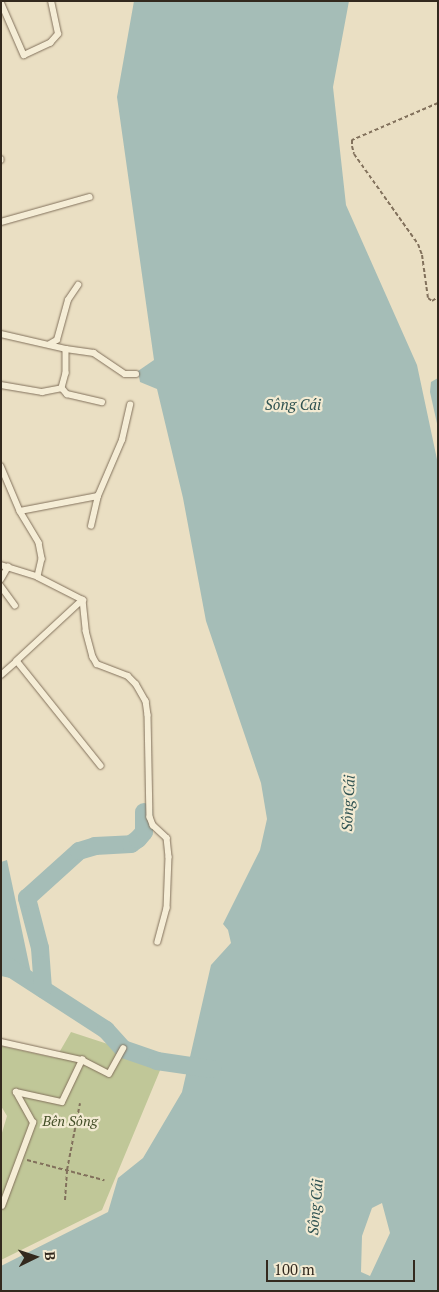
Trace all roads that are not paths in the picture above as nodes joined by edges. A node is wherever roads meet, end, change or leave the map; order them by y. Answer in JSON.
{"nodes":[{"id":1,"x":51,"y":1,"type":"edge"},
{"id":2,"x":1,"y":2,"type":"edge"},
{"id":3,"x":90,"y":197,"type":"dead end"},
{"id":4,"x":1,"y":222,"type":"edge"},
{"id":5,"x":78,"y":285,"type":"dead end"},
{"id":6,"x":1,"y":334,"type":"edge"},
{"id":7,"x":50,"y":344,"type":"junction"},
{"id":8,"x":66,"y":349,"type":"junction"},
{"id":9,"x":136,"y":374,"type":"dead end"},
{"id":10,"x":1,"y":385,"type":"edge"},
{"id":11,"x":62,"y":388,"type":"junction"},
{"id":12,"x":102,"y":402,"type":"dead end"},
{"id":13,"x":130,"y":405,"type":"dead end"},
{"id":14,"x":1,"y":466,"type":"edge"},
{"id":15,"x":98,"y":496,"type":"junction"},
{"id":16,"x":20,"y":511,"type":"junction"},
{"id":17,"x":91,"y":526,"type":"dead end"},
{"id":18,"x":5,"y":566,"type":"edge"},
{"id":19,"x":38,"y":577,"type":"junction"},
{"id":20,"x":1,"y":579,"type":"edge"},
{"id":21,"x":1,"y":586,"type":"edge"},
{"id":22,"x":84,"y":600,"type":"junction"},
{"id":23,"x":15,"y":605,"type":"dead end"},
{"id":24,"x":17,"y":661,"type":"junction"},
{"id":25,"x":1,"y":674,"type":"edge"},
{"id":26,"x":102,"y":766,"type":"dead end"},
{"id":27,"x":158,"y":942,"type":"dead end"},
{"id":28,"x":1,"y":1042,"type":"edge"},
{"id":29,"x":123,"y":1050,"type":"dead end"},
{"id":30,"x":82,"y":1060,"type":"junction"},
{"id":31,"x":2,"y":1206,"type":"edge"}],
"edges":[{"from":1,"to":2,"type":"lane"},
{"from":3,"to":4,"type":"lane"},
{"from":5,"to":7,"type":"lane"},
{"from":6,"to":7,"type":"lane"},
{"from":7,"to":8,"type":"lane"},
{"from":8,"to":9,"type":"lane"},
{"from":8,"to":11,"type":"lane"},
{"from":10,"to":11,"type":"lane"},
{"from":11,"to":12,"type":"lane"},
{"from":13,"to":15,"type":"lane"},
{"from":14,"to":16,"type":"lane"},
{"from":15,"to":16,"type":"lane"},
{"from":15,"to":17,"type":"lane"},
{"from":16,"to":19,"type":"lane"},
{"from":18,"to":19,"type":"lane"},
{"from":18,"to":20,"type":"lane"},
{"from":19,"to":22,"type":"lane"},
{"from":21,"to":23,"type":"lane"},
{"from":22,"to":24,"type":"lane"},
{"from":22,"to":27,"type":"lane"},
{"from":24,"to":25,"type":"lane"},
{"from":24,"to":26,"type":"lane"},
{"from":28,"to":30,"type":"lane"},
{"from":29,"to":30,"type":"lane"},
{"from":30,"to":31,"type":"lane"}]}
